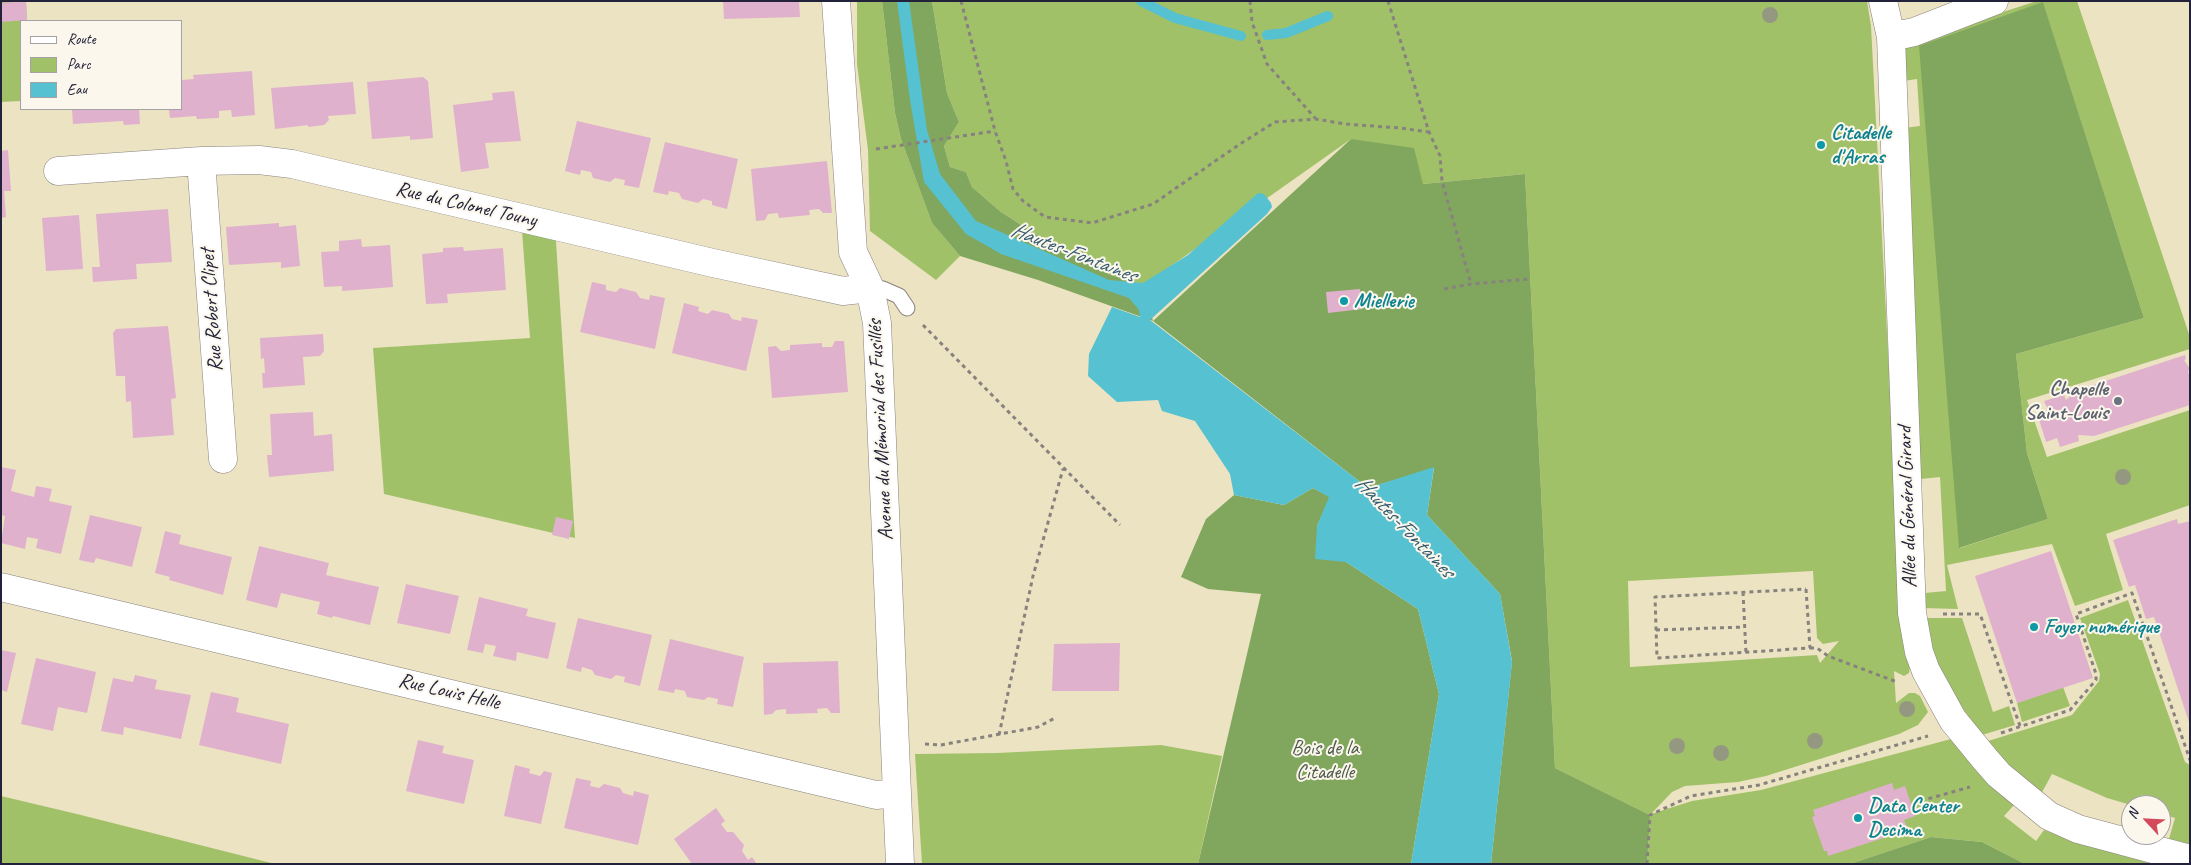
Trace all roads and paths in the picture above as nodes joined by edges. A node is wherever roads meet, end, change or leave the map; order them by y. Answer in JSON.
{"nodes":[{"id":1,"x":836,"y":1,"type":"edge"},
{"id":2,"x":961,"y":1,"type":"edge"},
{"id":3,"x":1250,"y":1,"type":"edge"},
{"id":4,"x":1388,"y":1,"type":"edge"},
{"id":5,"x":1883,"y":1,"type":"edge"},
{"id":6,"x":1994,"y":1,"type":"edge"},
{"id":7,"x":1891,"y":37,"type":"junction"},
{"id":8,"x":1316,"y":118,"type":"junction"},
{"id":9,"x":995,"y":131,"type":"junction"},
{"id":10,"x":1429,"y":132,"type":"junction"},
{"id":11,"x":868,"y":150,"type":"dead end"},
{"id":12,"x":201,"y":161,"type":"junction"},
{"id":13,"x":58,"y":171,"type":"dead end"},
{"id":14,"x":1529,"y":279,"type":"dead end"},
{"id":15,"x":1471,"y":284,"type":"junction"},
{"id":16,"x":870,"y":288,"type":"junction"},
{"id":17,"x":1444,"y":289,"type":"dead end"},
{"id":18,"x":907,"y":308,"type":"joint"},
{"id":19,"x":223,"y":458,"type":"dead end"},
{"id":20,"x":1063,"y":468,"type":"junction"},
{"id":21,"x":1120,"y":526,"type":"dead end"},
{"id":22,"x":1,"y":587,"type":"edge"},
{"id":23,"x":1743,"y":592,"type":"junction"},
{"id":24,"x":1912,"y":613,"type":"junction"},
{"id":25,"x":1744,"y":626,"type":"junction"},
{"id":26,"x":1656,"y":630,"type":"junction"},
{"id":27,"x":1810,"y":648,"type":"junction"},
{"id":28,"x":1746,"y":653,"type":"junction"},
{"id":29,"x":1928,"y":675,"type":"junction"},
{"id":30,"x":1055,"y":718,"type":"dead end"},
{"id":31,"x":1953,"y":720,"type":"junction"},
{"id":32,"x":2020,"y":726,"type":"junction"},
{"id":33,"x":998,"y":735,"type":"junction"},
{"id":34,"x":1972,"y":742,"type":"junction"},
{"id":35,"x":895,"y":744,"type":"junction"},
{"id":36,"x":2190,"y":760,"type":"edge"},
{"id":37,"x":1999,"y":775,"type":"junction"},
{"id":38,"x":897,"y":793,"type":"junction"},
{"id":39,"x":1913,"y":803,"type":"dead end"},
{"id":40,"x":2190,"y":859,"type":"edge"},
{"id":41,"x":900,"y":864,"type":"edge"},
{"id":42,"x":1647,"y":864,"type":"edge"}],
"edges":[{"from":1,"to":16,"type":"street","name":"Avenue du Mémorial des Fusillés"},
{"from":2,"to":9,"type":"path"},
{"from":3,"to":8,"type":"path"},
{"from":4,"to":10,"type":"path"},
{"from":5,"to":7,"type":"street","name":"Allée du Général Girard"},
{"from":6,"to":7,"type":"street"},
{"from":7,"to":24,"type":"street","name":"Allée du Général Girard"},
{"from":8,"to":9,"type":"path"},
{"from":8,"to":10,"type":"path"},
{"from":9,"to":11,"type":"path"},
{"from":10,"to":15,"type":"path"},
{"from":12,"to":13,"type":"street","name":"Rue du Colonel Touny"},
{"from":12,"to":16,"type":"street","name":"Rue du Colonel Touny"},
{"from":12,"to":19,"type":"street","name":"Rue Robert Clipet"},
{"from":14,"to":15,"type":"path"},
{"from":15,"to":17,"type":"path"},
{"from":16,"to":18,"type":"lane"},
{"from":16,"to":35,"type":"street","name":"Avenue du Mémorial des Fusillés"},
{"from":18,"to":20,"type":"path"},
{"from":20,"to":21,"type":"path"},
{"from":20,"to":33,"type":"path"},
{"from":22,"to":38,"type":"street","name":"Rue Louis Helle"},
{"from":23,"to":25,"type":"path"},
{"from":23,"to":26,"type":"path"},
{"from":23,"to":27,"type":"path"},
{"from":24,"to":29,"type":"street","name":"Allée du Général Girard"},
{"from":24,"to":32,"type":"path"},
{"from":25,"to":26,"type":"path"},
{"from":25,"to":28,"type":"path"},
{"from":26,"to":28,"type":"path"},
{"from":27,"to":28,"type":"path"},
{"from":27,"to":29,"type":"path"},
{"from":29,"to":31,"type":"street","name":"Allée du Général Girard"},
{"from":30,"to":33,"type":"path"},
{"from":31,"to":34,"type":"street","name":"Allée du Général Girard"},
{"from":31,"to":42,"type":"path"},
{"from":32,"to":34,"type":"path"},
{"from":32,"to":36,"type":"path"},
{"from":33,"to":35,"type":"path"},
{"from":34,"to":37,"type":"street","name":"Allée du Général Girard"},
{"from":35,"to":38,"type":"street","name":"Avenue du Mémorial des Fusillés"},
{"from":37,"to":39,"type":"path"},
{"from":37,"to":40,"type":"street","name":"Allée du Général Girard"},
{"from":38,"to":41,"type":"street","name":"Avenue du Mémorial des Fusillés"}]}
